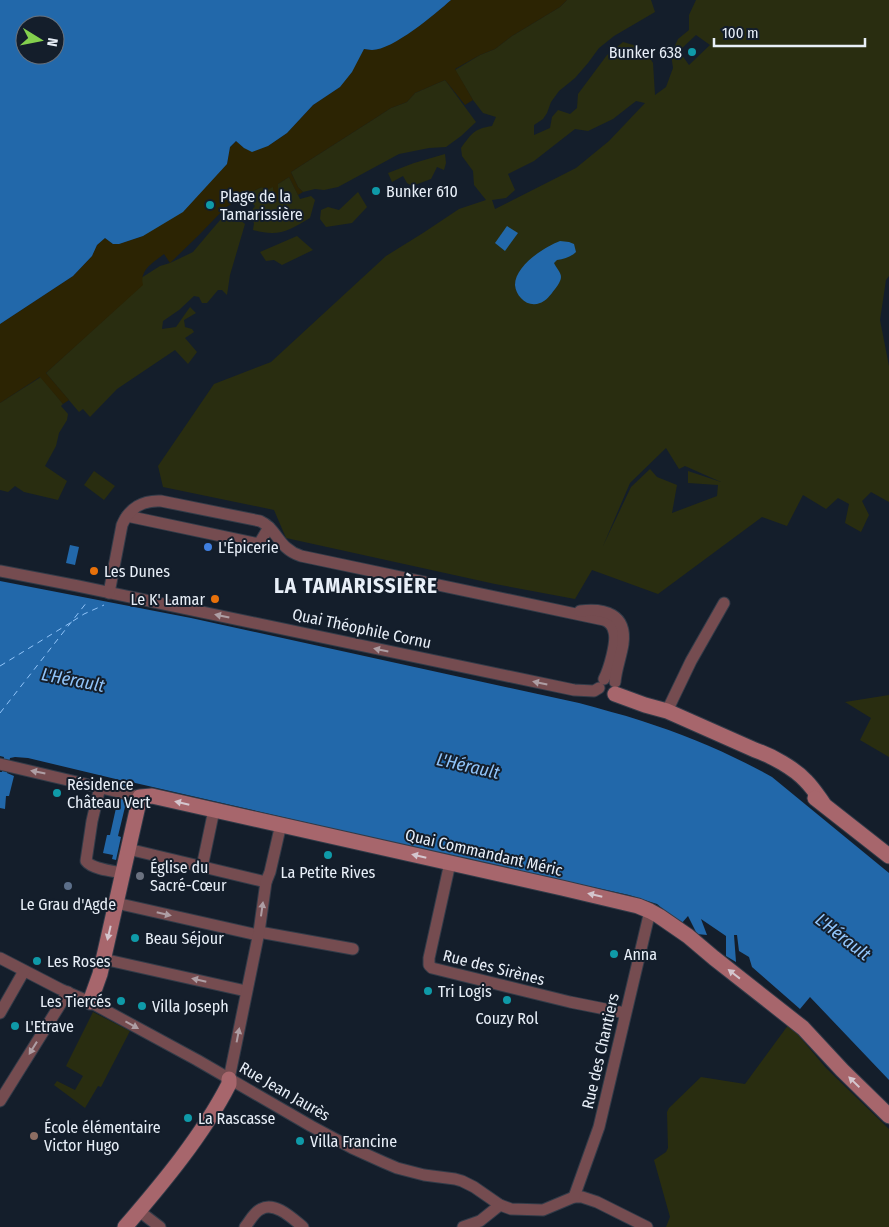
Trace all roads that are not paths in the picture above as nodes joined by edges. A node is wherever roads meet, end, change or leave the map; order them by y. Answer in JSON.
{"nodes":[{"id":1,"x":127,"y":516,"type":"junction"},
{"id":2,"x":269,"y":527,"type":"junction"},
{"id":3,"x":0,"y":571,"type":"edge"},
{"id":4,"x":108,"y":593,"type":"junction"},
{"id":5,"x":724,"y":603,"type":"dead end"},
{"id":6,"x":608,"y":686,"type":"junction"},
{"id":7,"x":667,"y":711,"type":"junction"},
{"id":8,"x":4,"y":765,"type":"edge"},
{"id":9,"x":100,"y":787,"type":"junction"},
{"id":10,"x":130,"y":794,"type":"junction"},
{"id":11,"x":214,"y":810,"type":"junction"},
{"id":12,"x":281,"y":824,"type":"junction"},
{"id":13,"x":128,"y":849,"type":"junction"},
{"id":14,"x":889,"y":856,"type":"edge"},
{"id":15,"x":450,"y":863,"type":"junction"},
{"id":16,"x":202,"y":867,"type":"junction"},
{"id":17,"x":123,"y":873,"type":"junction"},
{"id":18,"x":266,"y":882,"type":"junction"},
{"id":19,"x":116,"y":903,"type":"junction"},
{"id":20,"x":650,"y":911,"type":"junction"},
{"id":21,"x":258,"y":934,"type":"junction"},
{"id":22,"x":353,"y":949,"type":"dead end"},
{"id":23,"x":0,"y":958,"type":"edge"},
{"id":24,"x":103,"y":959,"type":"junction"},
{"id":25,"x":24,"y":971,"type":"junction"},
{"id":26,"x":246,"y":991,"type":"junction"},
{"id":27,"x":68,"y":992,"type":"junction"},
{"id":28,"x":90,"y":1002,"type":"junction"},
{"id":29,"x":0,"y":1013,"type":"edge"},
{"id":30,"x":625,"y":1013,"type":"junction"},
{"id":31,"x":229,"y":1079,"type":"junction"},
{"id":32,"x":0,"y":1101,"type":"edge"},
{"id":33,"x":889,"y":1116,"type":"edge"},
{"id":34,"x":574,"y":1197,"type":"junction"},
{"id":35,"x":500,"y":1205,"type":"junction"},
{"id":36,"x":139,"y":1211,"type":"junction"},
{"id":37,"x":644,"y":1226,"type":"edge"},
{"id":38,"x":125,"y":1227,"type":"edge"},
{"id":39,"x":160,"y":1227,"type":"edge"},
{"id":40,"x":245,"y":1227,"type":"edge"},
{"id":41,"x":303,"y":1227,"type":"edge"},
{"id":42,"x":463,"y":1227,"type":"edge"}],
"edges":[{"from":1,"to":2,"type":"street"},
{"from":1,"to":2,"type":"street"},
{"from":1,"to":4,"type":"street"},
{"from":2,"to":6,"type":"street"},
{"from":3,"to":4,"type":"street","name":"Quai Théophile Cornu"},
{"from":6,"to":4,"type":"street","name":"Quai Théophile Cornu","one_way":true},
{"from":5,"to":7,"type":"street"},
{"from":6,"to":7,"type":"street","name":"Quai Théophile Cornu"},
{"from":7,"to":14,"type":"street","name":"Quai Théophile Cornu"},
{"from":9,"to":8,"type":"street","name":"Quai Commandant Méric","one_way":true},
{"from":9,"to":10,"type":"street","name":"Quai Commandant Méric"},
{"from":9,"to":17,"type":"street"},
{"from":11,"to":10,"type":"street","name":"Quai Commandant Méric","one_way":true},
{"from":10,"to":13,"type":"street"},
{"from":11,"to":12,"type":"street","name":"Quai Commandant Méric"},
{"from":11,"to":16,"type":"street"},
{"from":15,"to":12,"type":"street","name":"Quai Commandant Méric","one_way":true},
{"from":12,"to":18,"type":"street"},
{"from":13,"to":16,"type":"street"},
{"from":13,"to":17,"type":"street"},
{"from":20,"to":15,"type":"street","name":"Quai Commandant Méric","one_way":true},
{"from":15,"to":30,"type":"street","name":"Rue des Sirènes"},
{"from":16,"to":18,"type":"street"},
{"from":17,"to":19,"type":"street"},
{"from":21,"to":18,"type":"street","one_way":true},
{"from":19,"to":21,"type":"street","one_way":true},
{"from":19,"to":24,"type":"street","one_way":true},
{"from":20,"to":30,"type":"street","name":"Rue des Chantiers"},
{"from":33,"to":20,"type":"street","name":"Quai Commandant Méric","one_way":true},
{"from":21,"to":22,"type":"street"},
{"from":21,"to":26,"type":"street"},
{"from":23,"to":25,"type":"street","name":"Rue Jean Jaurès"},
{"from":26,"to":24,"type":"street","one_way":true},
{"from":24,"to":28,"type":"street"},
{"from":25,"to":27,"type":"street","name":"Rue Jean Jaurès"},
{"from":25,"to":29,"type":"street"},
{"from":31,"to":26,"type":"street","one_way":true},
{"from":27,"to":28,"type":"street","name":"Rue Jean Jaurès"},
{"from":27,"to":32,"type":"street","one_way":true},
{"from":28,"to":31,"type":"street","name":"Rue Jean Jaurès","one_way":true},
{"from":30,"to":34,"type":"street","name":"Rue des Chantiers"},
{"from":31,"to":35,"type":"street","name":"Rue Jean Jaurès"},
{"from":31,"to":36,"type":"street"},
{"from":34,"to":35,"type":"street","name":"Rue Jean Jaurès"},
{"from":34,"to":37,"type":"street"},
{"from":35,"to":42,"type":"street"},
{"from":36,"to":38,"type":"street"},
{"from":36,"to":39,"type":"street"},
{"from":40,"to":41,"type":"street"}]}
